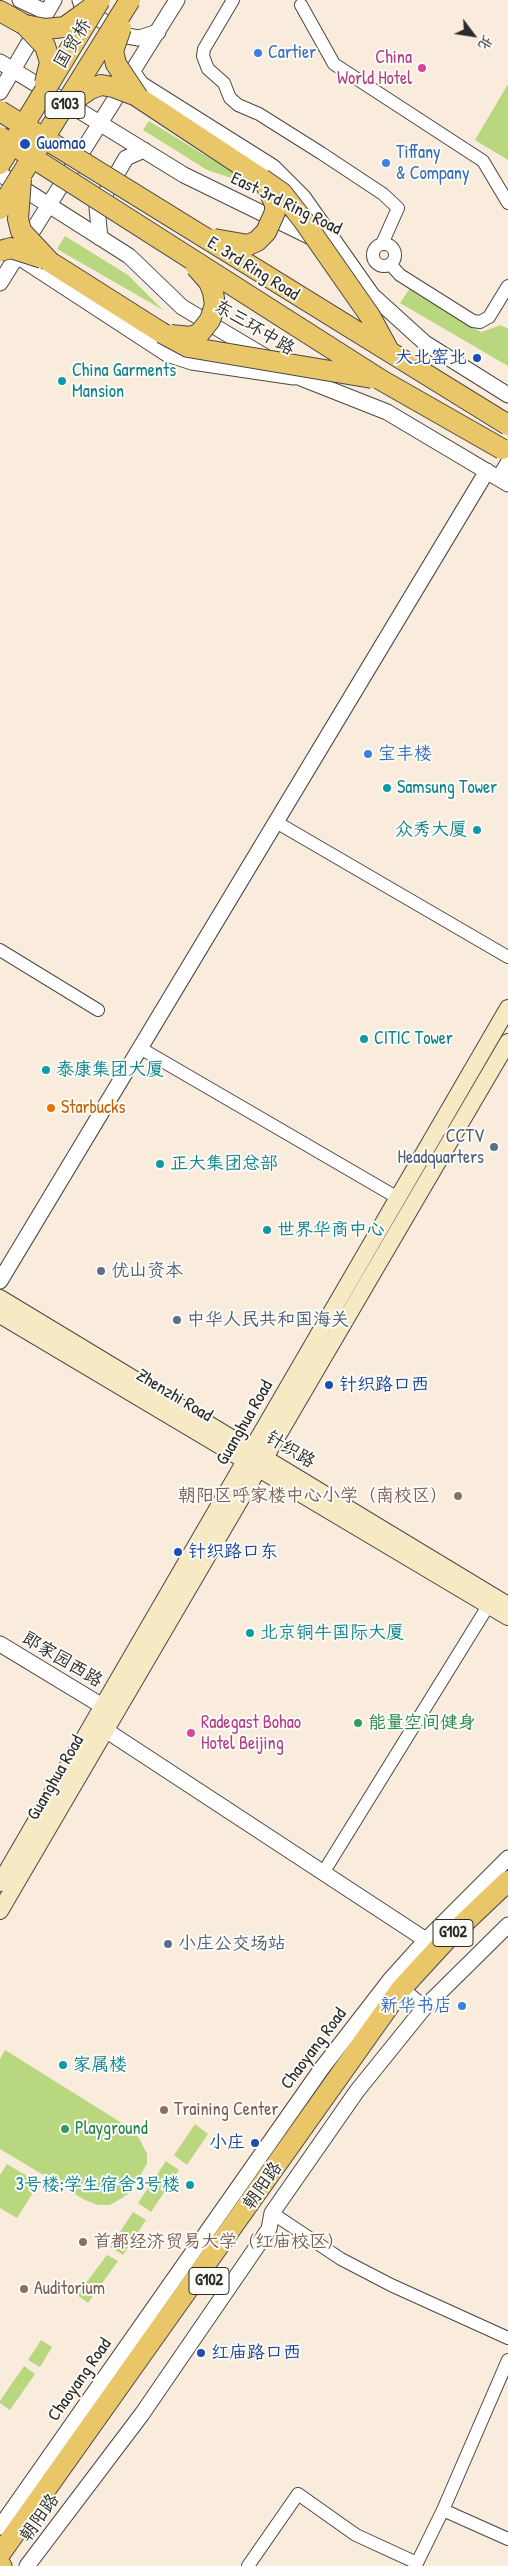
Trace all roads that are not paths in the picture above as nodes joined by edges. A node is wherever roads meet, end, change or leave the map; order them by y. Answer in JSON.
{"nodes":[{"id":1,"x":20,"y":0,"type":"edge"},
{"id":2,"x":80,"y":0,"type":"edge"},
{"id":3,"x":99,"y":0,"type":"edge"},
{"id":4,"x":130,"y":0,"type":"edge"},
{"id":5,"x":177,"y":0,"type":"edge"},
{"id":6,"x":233,"y":0,"type":"edge"},
{"id":7,"x":300,"y":5,"type":"dead end"},
{"id":8,"x":50,"y":6,"type":"edge"},
{"id":9,"x":0,"y":11,"type":"edge"},
{"id":10,"x":25,"y":25,"type":"junction"},
{"id":11,"x":158,"y":32,"type":"junction"},
{"id":12,"x":6,"y":66,"type":"edge"},
{"id":13,"x":132,"y":72,"type":"junction"},
{"id":14,"x":0,"y":92,"type":"edge"},
{"id":15,"x":138,"y":97,"type":"junction"},
{"id":16,"x":39,"y":100,"type":"junction"},
{"id":17,"x":0,"y":110,"type":"edge"},
{"id":18,"x":58,"y":116,"type":"junction"},
{"id":19,"x":100,"y":122,"type":"junction"},
{"id":20,"x":0,"y":137,"type":"edge"},
{"id":21,"x":144,"y":150,"type":"junction"},
{"id":22,"x":0,"y":165,"type":"edge"},
{"id":23,"x":22,"y":173,"type":"junction"},
{"id":24,"x":262,"y":179,"type":"junction"},
{"id":25,"x":508,"y":203,"type":"edge"},
{"id":26,"x":50,"y":204,"type":"junction"},
{"id":27,"x":0,"y":209,"type":"edge"},
{"id":28,"x":186,"y":227,"type":"junction"},
{"id":29,"x":100,"y":238,"type":"junction"},
{"id":30,"x":173,"y":248,"type":"junction"},
{"id":31,"x":339,"y":251,"type":"junction"},
{"id":32,"x":9,"y":254,"type":"edge"},
{"id":33,"x":50,"y":262,"type":"junction"},
{"id":34,"x":0,"y":283,"type":"edge"},
{"id":35,"x":508,"y":286,"type":"edge"},
{"id":36,"x":162,"y":333,"type":"junction"},
{"id":37,"x":390,"y":353,"type":"junction"},
{"id":38,"x":301,"y":378,"type":"junction"},
{"id":39,"x":381,"y":380,"type":"junction"},
{"id":40,"x":508,"y":394,"type":"edge"},
{"id":41,"x":508,"y":425,"type":"edge"},
{"id":42,"x":508,"y":453,"type":"edge"},
{"id":43,"x":508,"y":463,"type":"edge"},
{"id":44,"x":498,"y":478,"type":"edge"},
{"id":45,"x":276,"y":822,"type":"junction"},
{"id":46,"x":0,"y":950,"type":"edge"},
{"id":47,"x":508,"y":957,"type":"edge"},
{"id":48,"x":508,"y":1008,"type":"edge"},
{"id":49,"x":98,"y":1010,"type":"dead end"},
{"id":50,"x":508,"y":1042,"type":"edge"},
{"id":51,"x":140,"y":1048,"type":"junction"},
{"id":52,"x":398,"y":1198,"type":"junction"},
{"id":53,"x":0,"y":1281,"type":"edge"},
{"id":54,"x":0,"y":1298,"type":"edge"},
{"id":55,"x":0,"y":1315,"type":"edge"},
{"id":56,"x":255,"y":1460,"type":"junction"},
{"id":57,"x":497,"y":1602,"type":"edge"},
{"id":58,"x":508,"y":1617,"type":"edge"},
{"id":59,"x":0,"y":1644,"type":"edge"},
{"id":60,"x":104,"y":1707,"type":"junction"},
{"id":61,"x":106,"y":1731,"type":"junction"},
{"id":62,"x":508,"y":1858,"type":"edge"},
{"id":63,"x":323,"y":1872,"type":"junction"},
{"id":64,"x":508,"y":1881,"type":"edge"},
{"id":65,"x":0,"y":1882,"type":"edge"},
{"id":66,"x":508,"y":1899,"type":"edge"},
{"id":67,"x":0,"y":1911,"type":"edge"},
{"id":68,"x":508,"y":1925,"type":"edge"},
{"id":69,"x":426,"y":1940,"type":"junction"},
{"id":70,"x":407,"y":1994,"type":"junction"},
{"id":71,"x":272,"y":2214,"type":"junction"},
{"id":72,"x":508,"y":2338,"type":"edge"},
{"id":73,"x":508,"y":2360,"type":"edge"},
{"id":74,"x":443,"y":2510,"type":"junction"},
{"id":75,"x":0,"y":2527,"type":"edge"},
{"id":76,"x":508,"y":2539,"type":"edge"},
{"id":77,"x":0,"y":2554,"type":"edge"},
{"id":78,"x":6,"y":2566,"type":"edge"},
{"id":79,"x":27,"y":2566,"type":"edge"},
{"id":80,"x":248,"y":2566,"type":"edge"}],
"edges":[{"from":1,"to":8,"type":"street"},
{"from":2,"to":11,"type":"street"},
{"from":3,"to":10,"type":"highway","bridge":true},
{"from":3,"to":16,"type":"highway","name":"国贸桥","number":"G103","bridge":true},
{"from":4,"to":15,"type":"highway","bridge":true},
{"from":4,"to":18,"type":"highway","number":"G103","bridge":true},
{"from":5,"to":11,"type":"street"},
{"from":6,"to":35,"type":"street"},
{"from":7,"to":25,"type":"street"},
{"from":8,"to":12,"type":"street"},
{"from":9,"to":10,"type":"highway"},
{"from":10,"to":16,"type":"highway","bridge":true},
{"from":11,"to":13,"type":"street"},
{"from":12,"to":14,"type":"street"},
{"from":12,"to":19,"type":"street"},
{"from":13,"to":19,"type":"street"},
{"from":13,"to":31,"type":"street"},
{"from":15,"to":18,"type":"highway","bridge":true},
{"from":15,"to":24,"type":"highway"},
{"from":16,"to":22,"type":"highway","name":"国贸桥","number":"G103","bridge":true},
{"from":17,"to":28,"type":"highway","name":"E. 3rd Ring Road","bridge":true},
{"from":18,"to":23,"type":"highway","number":"G103","bridge":true},
{"from":19,"to":21,"type":"street","name":"East 3rd Ring Road"},
{"from":19,"to":26,"type":"street"},
{"from":20,"to":30,"type":"highway","name":"E. 3rd Ring Road","bridge":true},
{"from":21,"to":29,"type":"street"},
{"from":21,"to":31,"type":"street","name":"East 3rd Ring Road"},
{"from":22,"to":26,"type":"street","name":"东三环中路"},
{"from":23,"to":27,"type":"highway","number":"G103","bridge":true},
{"from":23,"to":33,"type":"highway","bridge":true},
{"from":24,"to":28,"type":"highway","bridge":true},
{"from":24,"to":37,"type":"highway","bridge":true},
{"from":26,"to":29,"type":"street","name":"东三环中路"},
{"from":26,"to":32,"type":"street"},
{"from":28,"to":37,"type":"highway","name":"E. 3rd Ring Road","bridge":true},
{"from":29,"to":38,"type":"street","name":"东三环中路"},
{"from":30,"to":36,"type":"highway","bridge":true},
{"from":30,"to":39,"type":"highway","name":"E. 3rd Ring Road","bridge":true},
{"from":31,"to":40,"type":"street","name":"East 3rd Ring Road"},
{"from":32,"to":33,"type":"highway","bridge":true},
{"from":32,"to":34,"type":"street"},
{"from":32,"to":38,"type":"street"},
{"from":33,"to":36,"type":"highway"},
{"from":36,"to":39,"type":"highway","bridge":true},
{"from":37,"to":41,"type":"highway","name":"E. 3rd Ring Road","bridge":true},
{"from":38,"to":44,"type":"street","name":"东三环中路"},
{"from":39,"to":42,"type":"highway","name":"E. 3rd Ring Road","bridge":true},
{"from":43,"to":44,"type":"street"},
{"from":44,"to":45,"type":"street"},
{"from":45,"to":47,"type":"street"},
{"from":45,"to":51,"type":"street"},
{"from":46,"to":49,"type":"street"},
{"from":48,"to":52,"type":"main road","name":"Guanghua Road"},
{"from":50,"to":56,"type":"main road","name":"Guanghua Road"},
{"from":51,"to":52,"type":"street"},
{"from":51,"to":53,"type":"street"},
{"from":52,"to":56,"type":"main road","name":"Guanghua Road"},
{"from":54,"to":56,"type":"main road","name":"针织路"},
{"from":55,"to":56,"type":"main road","name":"Zhenzhi Road"},
{"from":56,"to":57,"type":"main road","name":"Zhenzhi Road"},
{"from":56,"to":60,"type":"main road","name":"Guanghua Road"},
{"from":56,"to":61,"type":"main road","name":"Guanghua Road"},
{"from":57,"to":58,"type":"main road","name":"Zhenzhi Road"},
{"from":57,"to":63,"type":"street"},
{"from":59,"to":60,"type":"street","name":"郎家园西路"},
{"from":60,"to":65,"type":"main road","name":"Guanghua Road"},
{"from":61,"to":63,"type":"street"},
{"from":61,"to":67,"type":"main road","name":"Guanghua Road"},
{"from":62,"to":69,"type":"street","name":"Chaoyang Road"},
{"from":63,"to":69,"type":"street"},
{"from":64,"to":70,"type":"highway","name":"朝阳路","number":"G102"},
{"from":66,"to":70,"type":"highway","name":"朝阳路","number":"G102"},
{"from":68,"to":70,"type":"street","name":"Chaoyang Road"},
{"from":69,"to":70,"type":"street","name":"Chaoyang Road"},
{"from":70,"to":71,"type":"street","name":"Chaoyang Road"},
{"from":70,"to":75,"type":"street","name":"Chaoyang Road"},
{"from":70,"to":77,"type":"highway","name":"朝阳路","number":"G102"},
{"from":70,"to":78,"type":"highway","name":"朝阳路","number":"G102"},
{"from":71,"to":72,"type":"street"},
{"from":71,"to":79,"type":"street","name":"Chaoyang Road"},
{"from":73,"to":74,"type":"street"},
{"from":74,"to":76,"type":"street"},
{"from":74,"to":80,"type":"street"}]}
